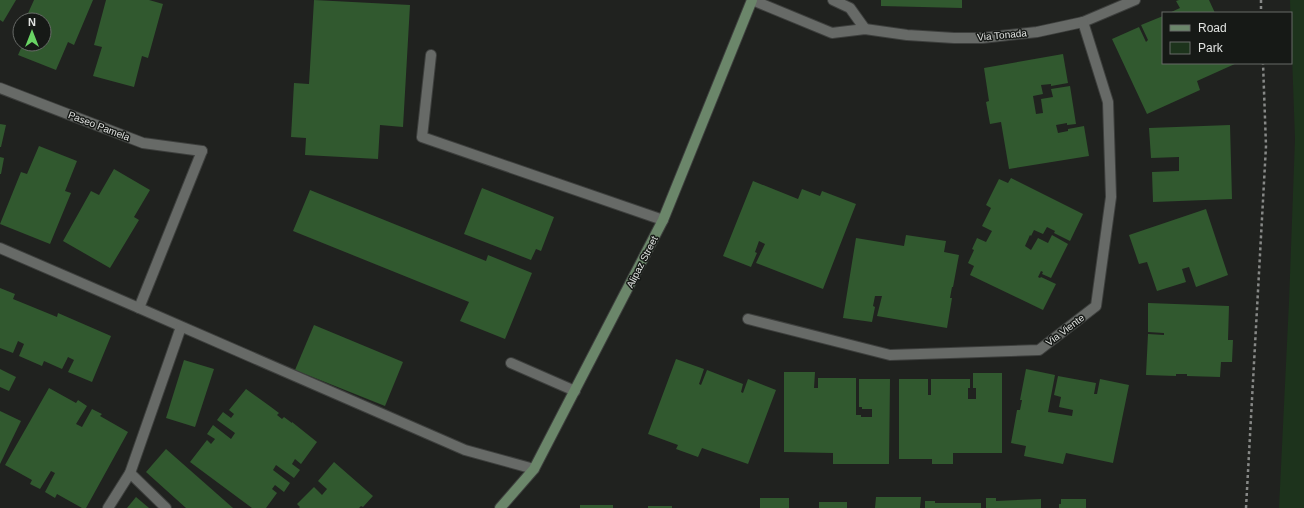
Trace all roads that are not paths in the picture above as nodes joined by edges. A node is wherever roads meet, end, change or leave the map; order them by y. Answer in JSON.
{"nodes":[{"id":1,"x":752,"y":0,"type":"edge"},
{"id":2,"x":833,"y":0,"type":"edge"},
{"id":3,"x":1135,"y":0,"type":"edge"},
{"id":4,"x":852,"y":4,"type":"edge"},
{"id":5,"x":1083,"y":22,"type":"junction"},
{"id":6,"x":865,"y":29,"type":"junction"},
{"id":7,"x":431,"y":55,"type":"dead end"},
{"id":8,"x":0,"y":88,"type":"edge"},
{"id":9,"x":663,"y":220,"type":"junction"},
{"id":10,"x":0,"y":248,"type":"edge"},
{"id":11,"x":139,"y":308,"type":"junction"},
{"id":12,"x":748,"y":319,"type":"dead end"},
{"id":13,"x":182,"y":327,"type":"junction"},
{"id":14,"x":510,"y":363,"type":"dead end"},
{"id":15,"x":575,"y":390,"type":"junction"},
{"id":16,"x":534,"y":469,"type":"junction"},
{"id":17,"x":130,"y":474,"type":"junction"},
{"id":18,"x":108,"y":508,"type":"edge"},
{"id":19,"x":166,"y":508,"type":"edge"},
{"id":20,"x":500,"y":508,"type":"edge"}],
"edges":[{"from":1,"to":6,"type":"street","name":"Via Tonada"},
{"from":1,"to":9,"type":"main road","name":"Alipaz Street"},
{"from":2,"to":4,"type":"street"},
{"from":3,"to":5,"type":"street","name":"Via Tonada"},
{"from":4,"to":6,"type":"street"},
{"from":5,"to":6,"type":"street","name":"Via Tonada"},
{"from":5,"to":12,"type":"street","name":"Via Viente"},
{"from":7,"to":9,"type":"street"},
{"from":8,"to":11,"type":"street","name":"Paseo Pamela"},
{"from":9,"to":15,"type":"main road","name":"Alipaz Street"},
{"from":10,"to":11,"type":"street"},
{"from":11,"to":13,"type":"street"},
{"from":13,"to":16,"type":"street"},
{"from":13,"to":17,"type":"street"},
{"from":14,"to":15,"type":"street"},
{"from":15,"to":16,"type":"main road","name":"Alipaz Street"},
{"from":16,"to":20,"type":"main road","name":"Alipaz Street"},
{"from":17,"to":18,"type":"street"},
{"from":17,"to":19,"type":"street"}]}
